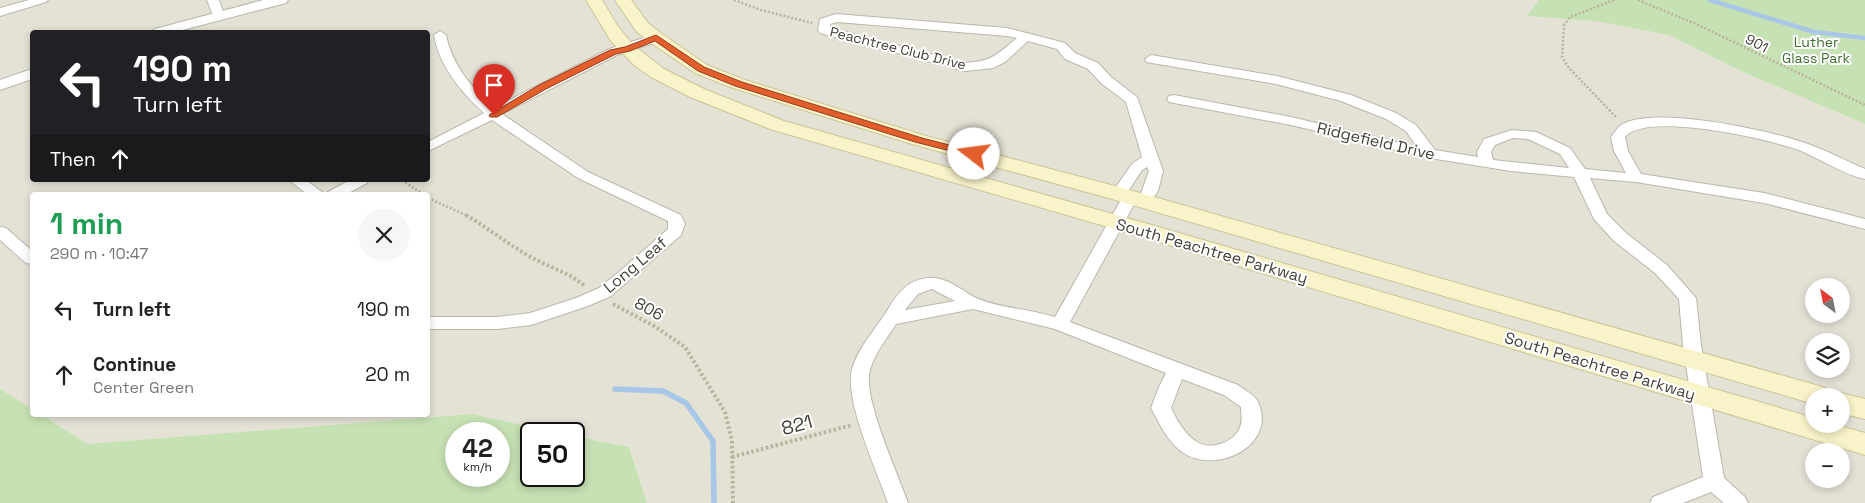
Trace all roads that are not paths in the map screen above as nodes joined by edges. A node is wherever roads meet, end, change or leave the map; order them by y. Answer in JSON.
{"nodes":[{"id":1,"x":42,"y":0,"type":"edge"},
{"id":2,"x":213,"y":0,"type":"edge"},
{"id":3,"x":281,"y":0,"type":"edge"},
{"id":4,"x":594,"y":0,"type":"edge"},
{"id":5,"x":623,"y":0,"type":"edge"},
{"id":6,"x":0,"y":12,"type":"edge"},
{"id":7,"x":218,"y":15,"type":"junction"},
{"id":8,"x":167,"y":30,"type":"edge"},
{"id":9,"x":440,"y":35,"type":"dead end"},
{"id":10,"x":1026,"y":36,"type":"junction"},
{"id":11,"x":656,"y":38,"type":"junction"},
{"id":12,"x":627,"y":49,"type":"junction"},
{"id":13,"x":1151,"y":59,"type":"dead end"},
{"id":14,"x":30,"y":75,"type":"edge"},
{"id":15,"x":0,"y":85,"type":"edge"},
{"id":16,"x":1174,"y":99,"type":"dead end"},
{"id":17,"x":494,"y":115,"type":"junction"},
{"id":18,"x":430,"y":146,"type":"edge"},
{"id":19,"x":1430,"y":154,"type":"junction"},
{"id":20,"x":1150,"y":158,"type":"junction"},
{"id":21,"x":1487,"y":163,"type":"junction"},
{"id":22,"x":1580,"y":173,"type":"junction"},
{"id":23,"x":1865,"y":176,"type":"edge"},
{"id":24,"x":1636,"y":178,"type":"junction"},
{"id":25,"x":299,"y":182,"type":"edge"},
{"id":26,"x":358,"y":182,"type":"edge"},
{"id":27,"x":314,"y":192,"type":"edge"},
{"id":28,"x":339,"y":192,"type":"edge"},
{"id":29,"x":1131,"y":197,"type":"junction"},
{"id":30,"x":1117,"y":223,"type":"junction"},
{"id":31,"x":1865,"y":224,"type":"edge"},
{"id":32,"x":0,"y":232,"type":"edge"},
{"id":33,"x":30,"y":257,"type":"edge"},
{"id":34,"x":973,"y":303,"type":"junction"},
{"id":35,"x":892,"y":319,"type":"junction"},
{"id":36,"x":430,"y":323,"type":"edge"},
{"id":37,"x":1060,"y":324,"type":"junction"},
{"id":38,"x":1693,"y":353,"type":"junction"},
{"id":39,"x":1177,"y":370,"type":"junction"},
{"id":40,"x":1805,"y":391,"type":"edge"},
{"id":41,"x":1702,"y":405,"type":"junction"},
{"id":42,"x":1850,"y":405,"type":"edge"},
{"id":43,"x":1865,"y":409,"type":"edge"},
{"id":44,"x":1865,"y":444,"type":"edge"},
{"id":45,"x":1714,"y":482,"type":"junction"},
{"id":46,"x":898,"y":503,"type":"edge"},
{"id":47,"x":1660,"y":503,"type":"edge"},
{"id":48,"x":1738,"y":503,"type":"edge"}],
"edges":[{"from":1,"to":6,"type":"street"},
{"from":2,"to":7,"type":"street"},
{"from":3,"to":7,"type":"street"},
{"from":4,"to":12,"type":"main road","name":"South Peachtree Parkway"},
{"from":5,"to":11,"type":"main road","name":"South Peachtree Parkway"},
{"from":7,"to":8,"type":"street"},
{"from":9,"to":17,"type":"street"},
{"from":10,"to":10,"type":"street","name":"Peachtree Club Drive"},
{"from":10,"to":20,"type":"street","name":"Peachtree Club Drive"},
{"from":11,"to":12,"type":"street"},
{"from":11,"to":29,"type":"main road","name":"South Peachtree Parkway"},
{"from":12,"to":17,"type":"street"},
{"from":12,"to":30,"type":"main road","name":"South Peachtree Parkway"},
{"from":13,"to":19,"type":"street"},
{"from":14,"to":15,"type":"street"},
{"from":16,"to":19,"type":"street","name":"Ridgefield Drive"},
{"from":17,"to":18,"type":"street"},
{"from":17,"to":36,"type":"street","name":"Long Leaf"},
{"from":19,"to":21,"type":"street","name":"Ridgefield Drive"},
{"from":20,"to":29,"type":"street"},
{"from":20,"to":29,"type":"street","name":"Peachtree Club Drive"},
{"from":21,"to":22,"type":"street","name":"Ridgefield Drive"},
{"from":21,"to":22,"type":"street"},
{"from":22,"to":24,"type":"street","name":"Ridgefield Drive"},
{"from":22,"to":38,"type":"street"},
{"from":23,"to":24,"type":"street"},
{"from":24,"to":31,"type":"street","name":"Ridgefield Drive"},
{"from":25,"to":27,"type":"street"},
{"from":26,"to":28,"type":"street"},
{"from":29,"to":30,"type":"street"},
{"from":29,"to":38,"type":"main road","name":"South Peachtree Parkway"},
{"from":30,"to":37,"type":"street"},
{"from":30,"to":41,"type":"main road","name":"South Peachtree Parkway"},
{"from":32,"to":33,"type":"street"},
{"from":34,"to":35,"type":"street"},
{"from":34,"to":35,"type":"street"},
{"from":34,"to":37,"type":"street"},
{"from":35,"to":46,"type":"street"},
{"from":37,"to":39,"type":"street"},
{"from":38,"to":40,"type":"main road","name":"South Peachtree Parkway"},
{"from":38,"to":41,"type":"street"},
{"from":39,"to":39,"type":"street"},
{"from":41,"to":44,"type":"main road","name":"South Peachtree Parkway"},
{"from":41,"to":45,"type":"street"},
{"from":42,"to":43,"type":"main road"},
{"from":45,"to":47,"type":"street"},
{"from":45,"to":48,"type":"street"}]}
